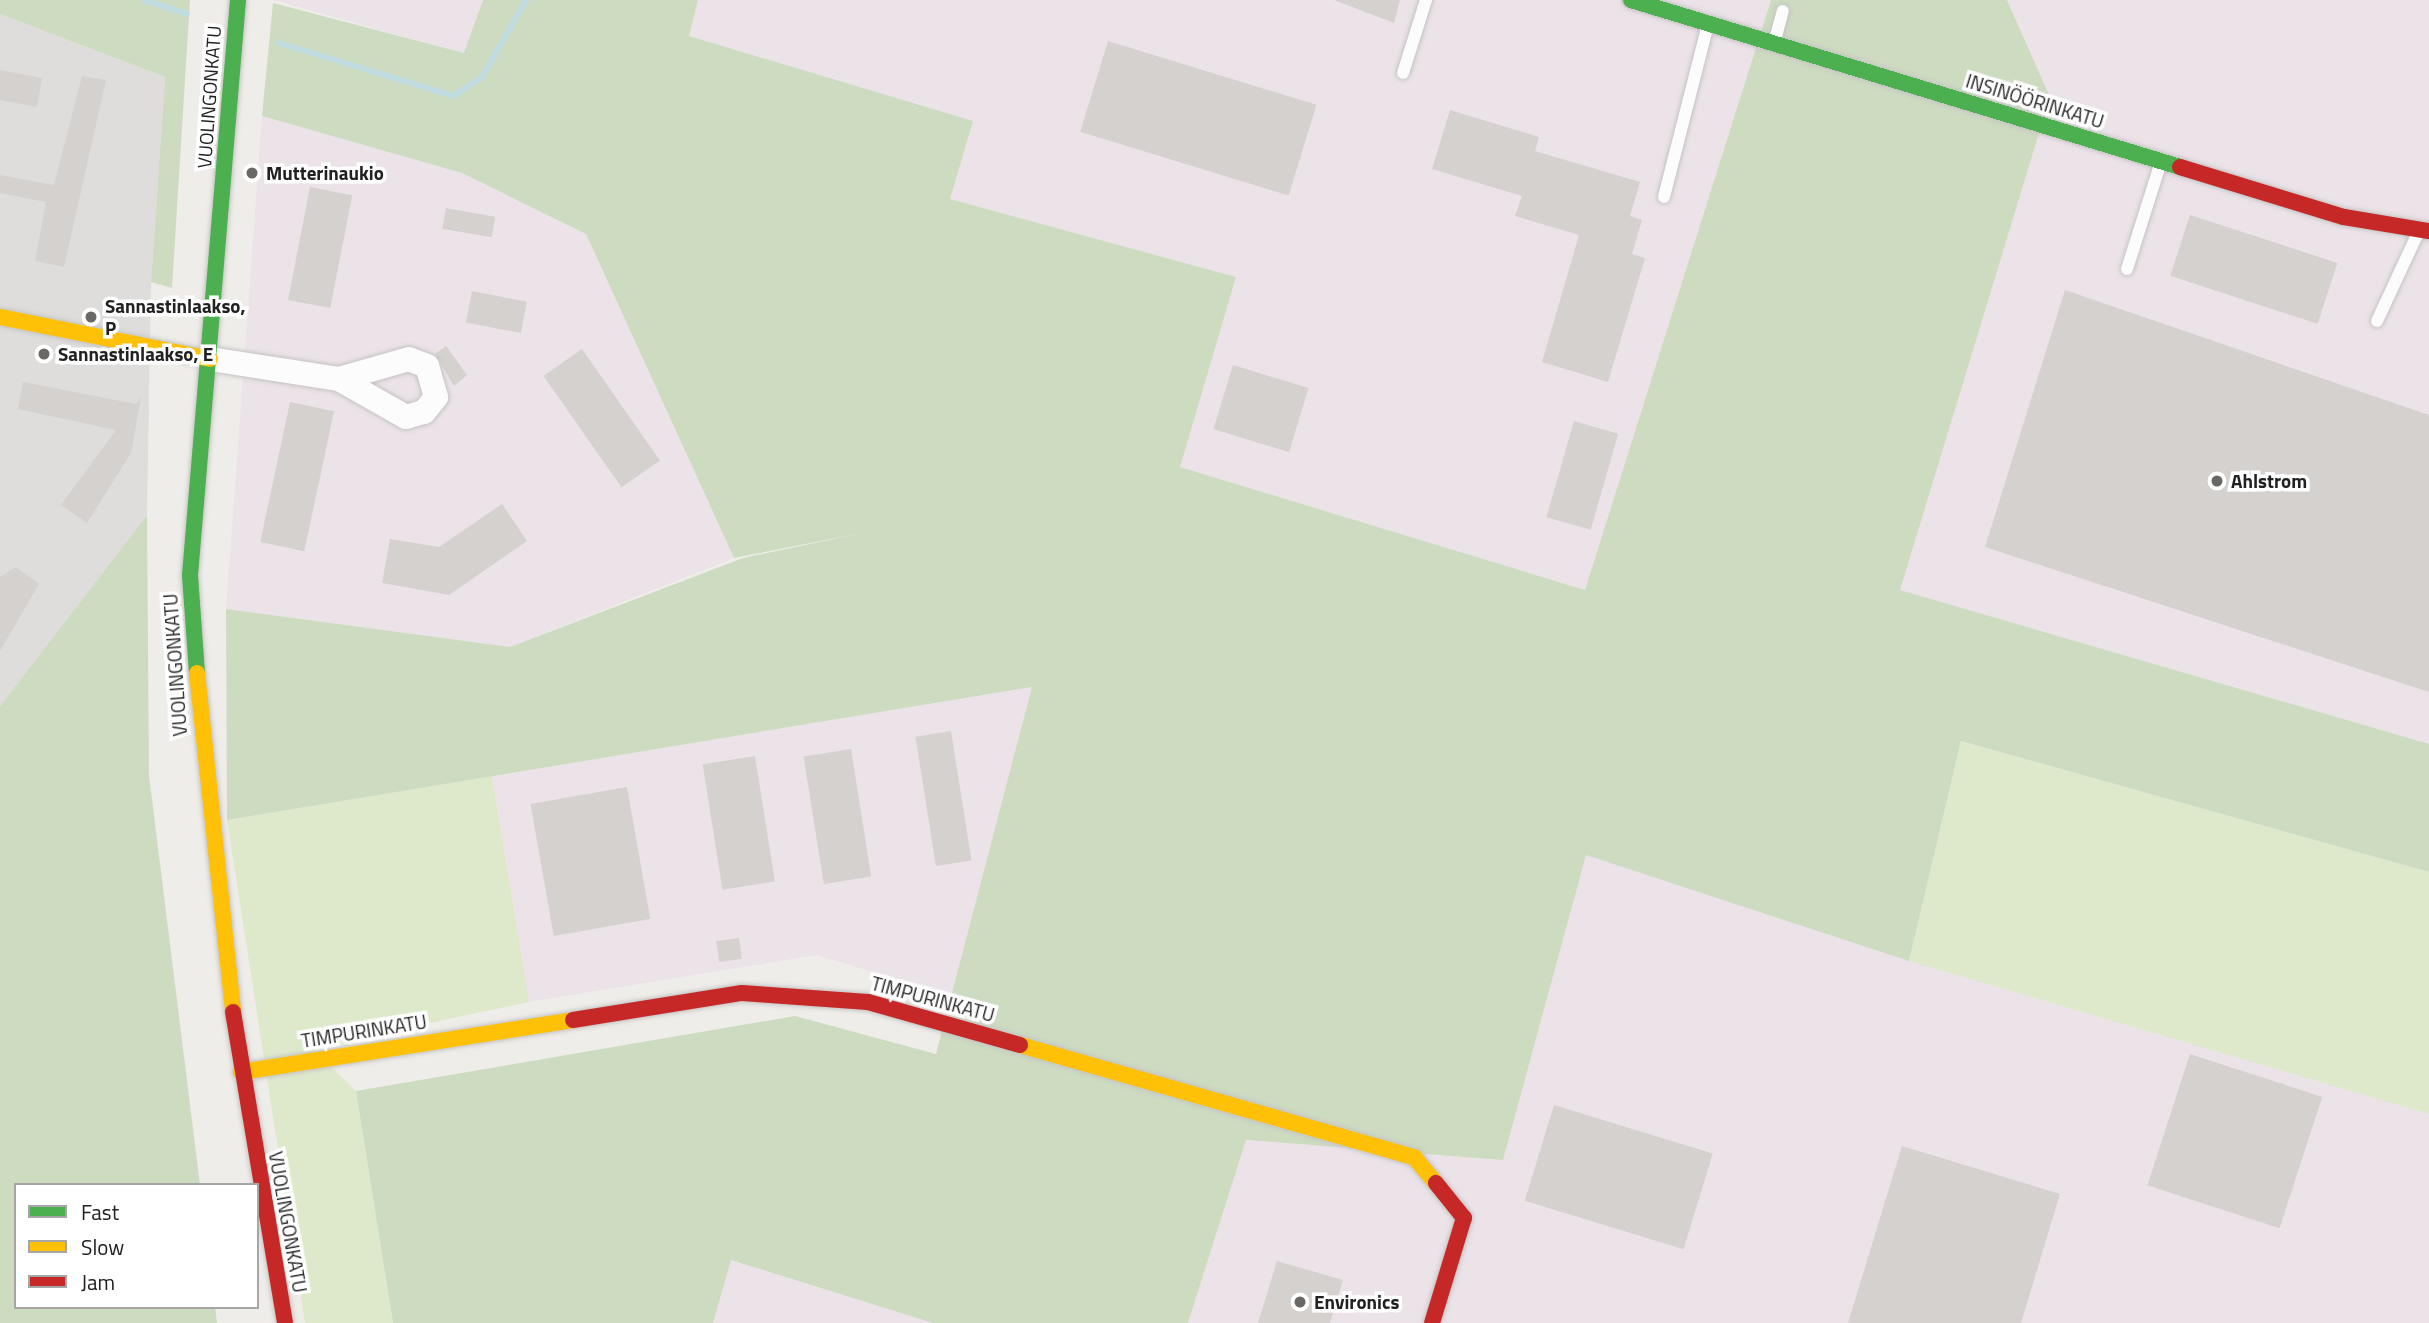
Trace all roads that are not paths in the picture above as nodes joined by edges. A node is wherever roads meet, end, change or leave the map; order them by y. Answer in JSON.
{"nodes":[{"id":1,"x":238,"y":0,"type":"edge"},
{"id":2,"x":1426,"y":0,"type":"edge"},
{"id":3,"x":1631,"y":0,"type":"edge"},
{"id":4,"x":1783,"y":11,"type":"dead end"},
{"id":5,"x":1708,"y":24,"type":"junction"},
{"id":6,"x":1774,"y":44,"type":"junction"},
{"id":7,"x":1403,"y":73,"type":"dead end"},
{"id":8,"x":2162,"y":162,"type":"junction"},
{"id":9,"x":1664,"y":197,"type":"dead end"},
{"id":10,"x":2424,"y":231,"type":"edge"},
{"id":11,"x":2127,"y":269,"type":"dead end"},
{"id":12,"x":0,"y":317,"type":"edge"},
{"id":13,"x":2377,"y":321,"type":"dead end"},
{"id":14,"x":209,"y":359,"type":"junction"},
{"id":15,"x":339,"y":379,"type":"dead end"},
{"id":16,"x":241,"y":1072,"type":"junction"},
{"id":17,"x":285,"y":1323,"type":"edge"},
{"id":18,"x":1432,"y":1323,"type":"edge"}],
"edges":[{"from":1,"to":14,"type":"street","name":"VUOLINGONKATU"},
{"from":2,"to":7,"type":"lane"},
{"from":3,"to":5,"type":"street","name":"INSINÖÖRINKATU"},
{"from":4,"to":6,"type":"lane"},
{"from":5,"to":6,"type":"street","name":"INSINÖÖRINKATU"},
{"from":5,"to":9,"type":"lane"},
{"from":6,"to":8,"type":"street","name":"INSINÖÖRINKATU"},
{"from":8,"to":10,"type":"street","name":"INSINÖÖRINKATU"},
{"from":8,"to":11,"type":"lane"},
{"from":10,"to":13,"type":"lane"},
{"from":12,"to":14,"type":"street"},
{"from":14,"to":15,"type":"street"},
{"from":14,"to":16,"type":"street","name":"VUOLINGONKATU"},
{"from":16,"to":17,"type":"street","name":"VUOLINGONKATU"},
{"from":16,"to":18,"type":"street","name":"TIMPURINKATU"}]}
